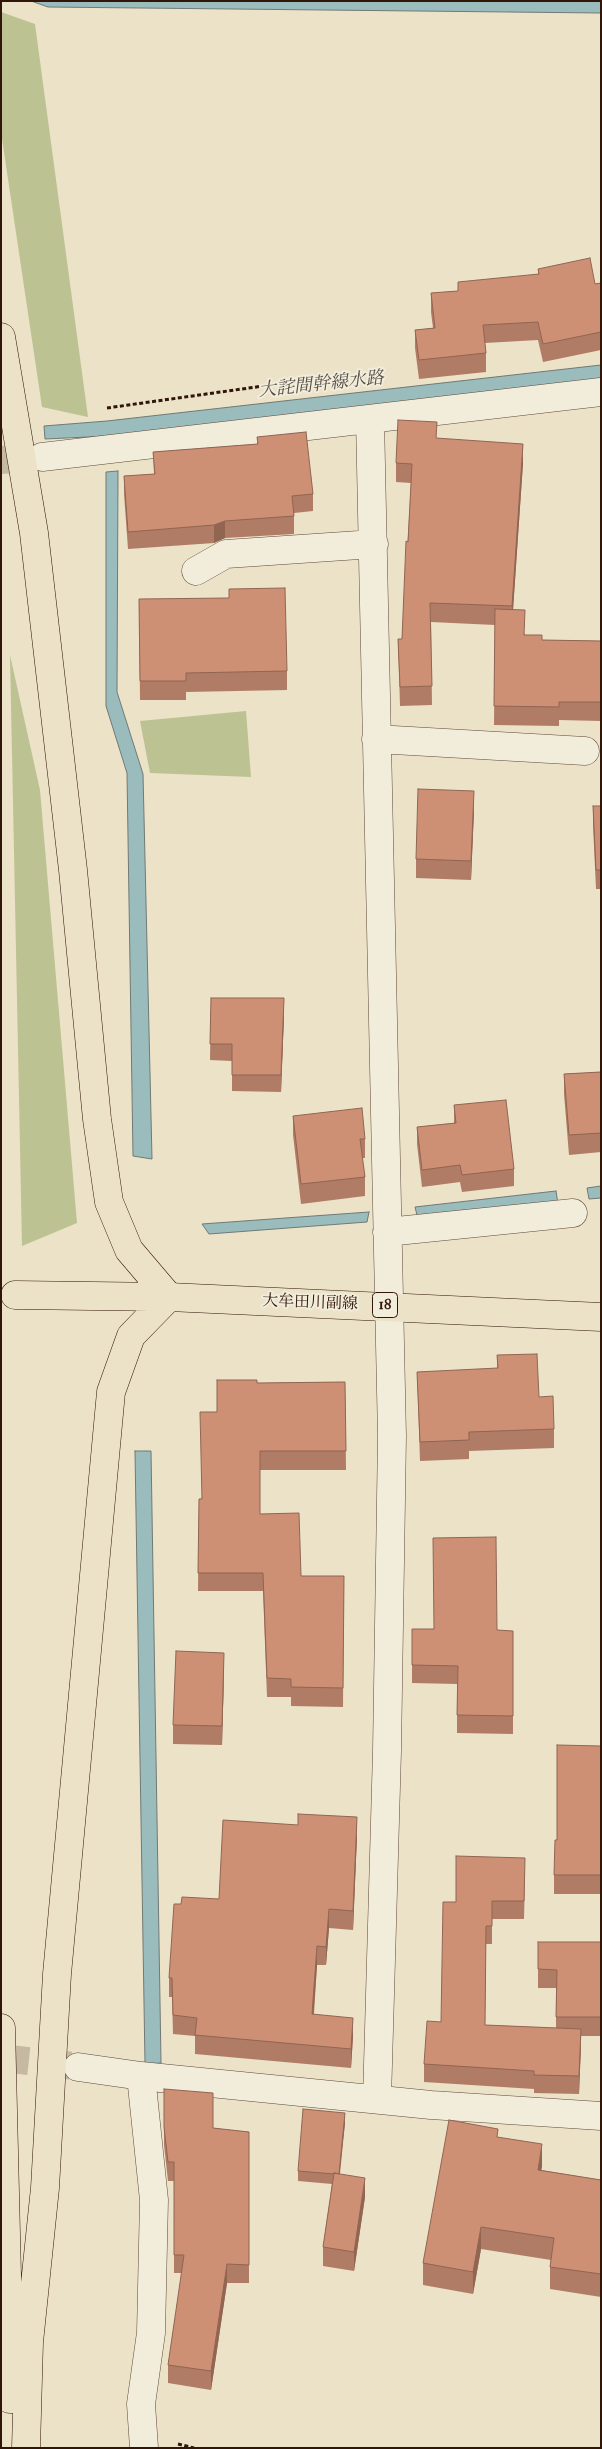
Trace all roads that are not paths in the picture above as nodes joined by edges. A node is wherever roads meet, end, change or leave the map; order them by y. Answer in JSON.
{"nodes":[{"id":1,"x":1,"y":337,"type":"edge"},
{"id":2,"x":601,"y":392,"type":"edge"},
{"id":3,"x":370,"y":419,"type":"junction"},
{"id":4,"x":42,"y":457,"type":"tunnel mouth"},
{"id":5,"x":374,"y":544,"type":"junction"},
{"id":6,"x":196,"y":571,"type":"dead end"},
{"id":7,"x":376,"y":739,"type":"junction"},
{"id":8,"x":585,"y":750,"type":"dead end"},
{"id":9,"x":573,"y":1213,"type":"dead end"},
{"id":10,"x":387,"y":1232,"type":"junction"},
{"id":11,"x":15,"y":1295,"type":"dead end"},
{"id":12,"x":169,"y":1297,"type":"junction"},
{"id":13,"x":389,"y":1306,"type":"junction"},
{"id":14,"x":601,"y":1317,"type":"edge"},
{"id":15,"x":1,"y":2028,"type":"edge"},
{"id":16,"x":78,"y":2067,"type":"tunnel mouth"},
{"id":17,"x":141,"y":2076,"type":"junction"},
{"id":18,"x":377,"y":2099,"type":"junction"},
{"id":19,"x":601,"y":2116,"type":"edge"},
{"id":20,"x":11,"y":2448,"type":"edge"},
{"id":21,"x":26,"y":2448,"type":"edge"},
{"id":22,"x":144,"y":2448,"type":"edge"}],
"edges":[{"from":1,"to":12,"type":"main road"},
{"from":2,"to":3,"type":"street"},
{"from":3,"to":4,"type":"street"},
{"from":3,"to":5,"type":"street"},
{"from":5,"to":6,"type":"street"},
{"from":5,"to":7,"type":"street"},
{"from":7,"to":8,"type":"street"},
{"from":7,"to":10,"type":"street"},
{"from":9,"to":10,"type":"street"},
{"from":10,"to":13,"type":"street"},
{"from":11,"to":12,"type":"main road","name":"大牟田川副線"},
{"from":12,"to":13,"type":"main road","name":"大牟田川副線","number":"18"},
{"from":12,"to":21,"type":"main road"},
{"from":13,"to":14,"type":"main road","name":"大牟田川副線","number":"18"},
{"from":13,"to":18,"type":"street"},
{"from":15,"to":20,"type":"main road"},
{"from":16,"to":17,"type":"street"},
{"from":17,"to":18,"type":"street"},
{"from":17,"to":22,"type":"street"},
{"from":18,"to":19,"type":"street"}]}
